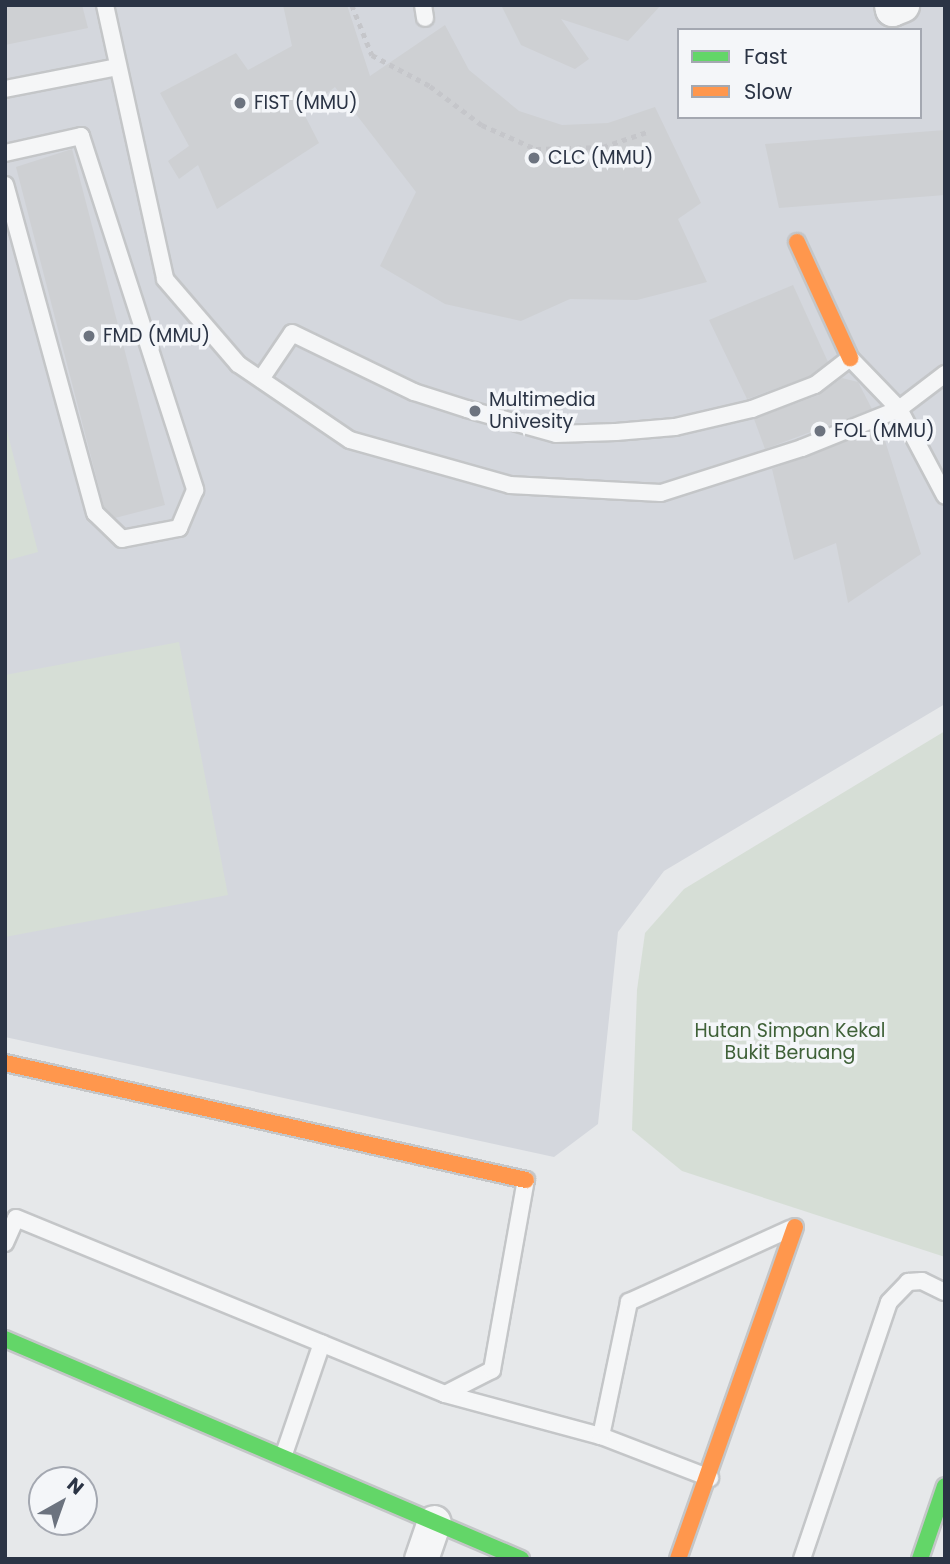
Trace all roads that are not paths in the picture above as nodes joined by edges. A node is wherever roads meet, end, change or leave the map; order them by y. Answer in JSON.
{"nodes":[{"id":1,"x":104,"y":5,"type":"edge"},
{"id":2,"x":891,"y":5,"type":"edge"},
{"id":3,"x":902,"y":5,"type":"edge"},
{"id":4,"x":117,"y":68,"type":"junction"},
{"id":5,"x":5,"y":89,"type":"edge"},
{"id":6,"x":5,"y":153,"type":"edge"},
{"id":7,"x":5,"y":185,"type":"edge"},
{"id":8,"x":797,"y":242,"type":"dead end"},
{"id":9,"x":850,"y":358,"type":"junction"},
{"id":10,"x":945,"y":374,"type":"edge"},
{"id":11,"x":261,"y":379,"type":"junction"},
{"id":12,"x":899,"y":409,"type":"junction"},
{"id":13,"x":945,"y":496,"type":"edge"},
{"id":14,"x":5,"y":1063,"type":"edge"},
{"id":15,"x":526,"y":1180,"type":"joint"},
{"id":16,"x":795,"y":1227,"type":"joint"},
{"id":17,"x":5,"y":1243,"type":"edge"},
{"id":18,"x":945,"y":1292,"type":"edge"},
{"id":19,"x":5,"y":1339,"type":"edge"},
{"id":20,"x":322,"y":1343,"type":"junction"},
{"id":21,"x":445,"y":1394,"type":"junction"},
{"id":22,"x":601,"y":1436,"type":"junction"},
{"id":23,"x":283,"y":1457,"type":"junction"},
{"id":24,"x":710,"y":1478,"type":"junction"},
{"id":25,"x":945,"y":1486,"type":"edge"},
{"id":26,"x":434,"y":1522,"type":"junction"},
{"id":27,"x":421,"y":1559,"type":"edge"},
{"id":28,"x":522,"y":1559,"type":"edge"},
{"id":29,"x":678,"y":1559,"type":"edge"},
{"id":30,"x":802,"y":1559,"type":"edge"},
{"id":31,"x":920,"y":1559,"type":"edge"}],
"edges":[{"from":1,"to":4,"type":"lane"},
{"from":2,"to":3,"type":"street"},
{"from":4,"to":5,"type":"lane"},
{"from":4,"to":11,"type":"lane"},
{"from":6,"to":7,"type":"lane"},
{"from":8,"to":9,"type":"street"},
{"from":9,"to":11,"type":"lane"},
{"from":9,"to":12,"type":"lane"},
{"from":10,"to":12,"type":"lane"},
{"from":11,"to":12,"type":"lane"},
{"from":12,"to":13,"type":"lane"},
{"from":14,"to":15,"type":"street"},
{"from":15,"to":21,"type":"lane"},
{"from":16,"to":22,"type":"lane"},
{"from":16,"to":24,"type":"street"},
{"from":17,"to":20,"type":"lane"},
{"from":18,"to":30,"type":"lane"},
{"from":19,"to":23,"type":"street"},
{"from":20,"to":21,"type":"lane"},
{"from":20,"to":23,"type":"lane"},
{"from":21,"to":22,"type":"lane"},
{"from":22,"to":24,"type":"lane"},
{"from":23,"to":26,"type":"street"},
{"from":24,"to":29,"type":"street"},
{"from":25,"to":31,"type":"street"},
{"from":26,"to":27,"type":"street"},
{"from":26,"to":28,"type":"street"}]}
